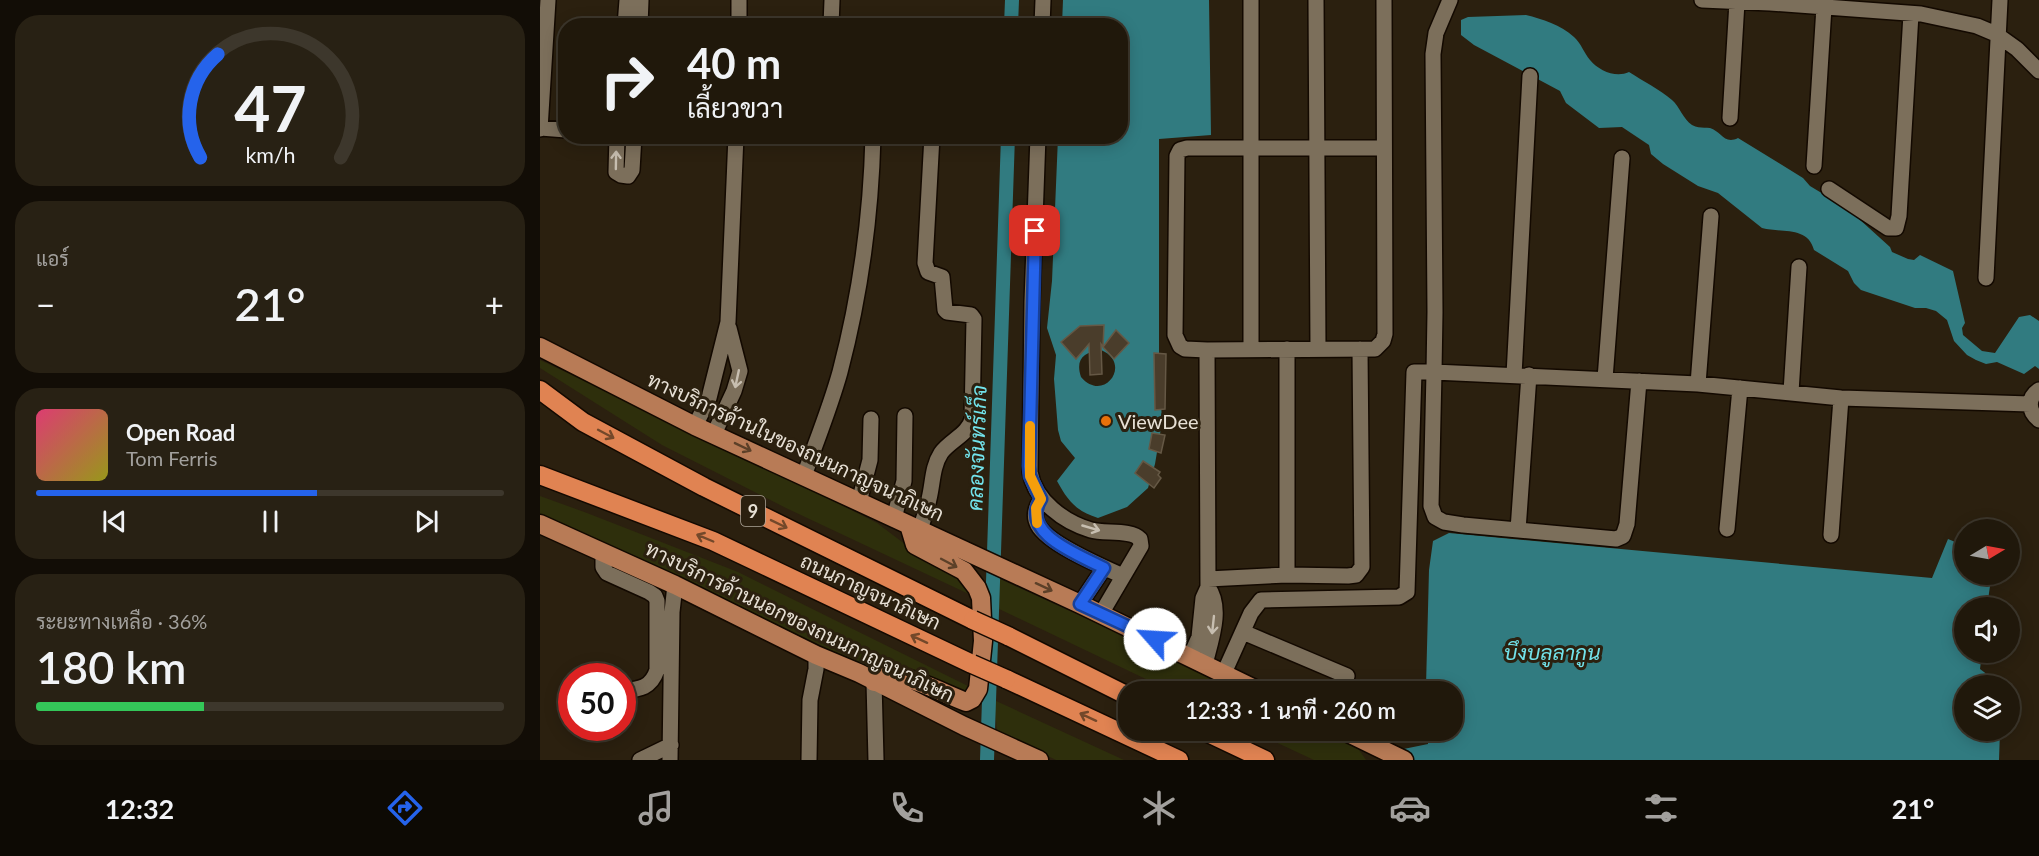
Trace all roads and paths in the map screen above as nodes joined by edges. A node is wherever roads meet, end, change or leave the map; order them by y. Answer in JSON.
{"nodes":[{"id":1,"x":548,"y":0,"type":"edge"},
{"id":2,"x":627,"y":0,"type":"edge"},
{"id":3,"x":641,"y":0,"type":"edge"},
{"id":4,"x":739,"y":0,"type":"edge"},
{"id":5,"x":832,"y":0,"type":"edge"},
{"id":6,"x":1043,"y":0,"type":"edge"},
{"id":7,"x":1251,"y":0,"type":"edge"},
{"id":8,"x":1316,"y":0,"type":"edge"},
{"id":9,"x":1384,"y":0,"type":"edge"},
{"id":10,"x":1450,"y":0,"type":"edge"},
{"id":11,"x":1702,"y":0,"type":"edge"},
{"id":12,"x":2000,"y":0,"type":"edge"},
{"id":13,"x":1770,"y":1,"type":"edge"},
{"id":14,"x":1737,"y":2,"type":"junction"},
{"id":15,"x":1848,"y":4,"type":"edge"},
{"id":16,"x":1824,"y":7,"type":"junction"},
{"id":17,"x":1918,"y":9,"type":"edge"},
{"id":18,"x":626,"y":18,"type":"edge"},
{"id":19,"x":640,"y":18,"type":"edge"},
{"id":20,"x":739,"y":18,"type":"edge"},
{"id":21,"x":831,"y":18,"type":"edge"},
{"id":22,"x":1042,"y":18,"type":"edge"},
{"id":23,"x":1996,"y":34,"type":"junction"},
{"id":24,"x":2039,"y":71,"type":"edge"},
{"id":25,"x":1530,"y":76,"type":"dead end"},
{"id":26,"x":1730,"y":118,"type":"dead end"},
{"id":27,"x":540,"y":129,"type":"edge"},
{"id":28,"x":558,"y":130,"type":"edge"},
{"id":29,"x":617,"y":144,"type":"edge"},
{"id":30,"x":634,"y":144,"type":"edge"},
{"id":31,"x":736,"y":144,"type":"edge"},
{"id":32,"x":872,"y":144,"type":"edge"},
{"id":33,"x":932,"y":144,"type":"edge"},
{"id":34,"x":1038,"y":144,"type":"edge"},
{"id":35,"x":1251,"y":147,"type":"junction"},
{"id":36,"x":1317,"y":147,"type":"junction"},
{"id":37,"x":1383,"y":148,"type":"junction"},
{"id":38,"x":1622,"y":158,"type":"dead end"},
{"id":39,"x":1814,"y":166,"type":"dead end"},
{"id":40,"x":1829,"y":189,"type":"dead end"},
{"id":41,"x":1711,"y":216,"type":"dead end"},
{"id":42,"x":1798,"y":267,"type":"dead end"},
{"id":43,"x":1986,"y":278,"type":"dead end"},
{"id":44,"x":728,"y":322,"type":"junction"},
{"id":45,"x":540,"y":347,"type":"edge"},
{"id":46,"x":1251,"y":349,"type":"junction"},
{"id":47,"x":1287,"y":349,"type":"junction"},
{"id":48,"x":1318,"y":349,"type":"junction"},
{"id":49,"x":1360,"y":349,"type":"junction"},
{"id":50,"x":1207,"y":350,"type":"junction"},
{"id":51,"x":1434,"y":372,"type":"junction"},
{"id":52,"x":1521,"y":375,"type":"junction"},
{"id":53,"x":1605,"y":379,"type":"junction"},
{"id":54,"x":1639,"y":381,"type":"junction"},
{"id":55,"x":1698,"y":384,"type":"junction"},
{"id":56,"x":1740,"y":388,"type":"junction"},
{"id":57,"x":540,"y":390,"type":"edge"},
{"id":58,"x":2039,"y":390,"type":"edge"},
{"id":59,"x":1791,"y":392,"type":"junction"},
{"id":60,"x":1841,"y":398,"type":"junction"},
{"id":61,"x":540,"y":404,"type":"edge"},
{"id":62,"x":2030,"y":404,"type":"junction"},
{"id":63,"x":905,"y":416,"type":"dead end"},
{"id":64,"x":871,"y":420,"type":"dead end"},
{"id":65,"x":2039,"y":420,"type":"edge"},
{"id":66,"x":583,"y":422,"type":"junction"},
{"id":67,"x":695,"y":426,"type":"junction"},
{"id":68,"x":714,"y":434,"type":"junction"},
{"id":69,"x":540,"y":475,"type":"edge"},
{"id":70,"x":804,"y":477,"type":"junction"},
{"id":71,"x":1041,"y":499,"type":"junction"},
{"id":72,"x":859,"y":502,"type":"junction"},
{"id":73,"x":540,"y":524,"type":"edge"},
{"id":74,"x":908,"y":525,"type":"junction"},
{"id":75,"x":1727,"y":529,"type":"dead end"},
{"id":76,"x":1518,"y":530,"type":"junction"},
{"id":77,"x":1831,"y":535,"type":"dead end"},
{"id":78,"x":1104,"y":568,"type":"junction"},
{"id":79,"x":633,"y":575,"type":"junction"},
{"id":80,"x":1287,"y":575,"type":"junction"},
{"id":81,"x":1123,"y":576,"type":"junction"},
{"id":82,"x":1208,"y":583,"type":"junction"},
{"id":83,"x":675,"y":585,"type":"junction"},
{"id":84,"x":1080,"y":604,"type":"junction"},
{"id":85,"x":1101,"y":614,"type":"junction"},
{"id":86,"x":1243,"y":632,"type":"junction"},
{"id":87,"x":816,"y":655,"type":"junction"},
{"id":88,"x":1197,"y":660,"type":"junction"},
{"id":89,"x":1224,"y":674,"type":"junction"},
{"id":90,"x":1347,"y":676,"type":"dead end"},
{"id":91,"x":1238,"y":681,"type":"edge"},
{"id":92,"x":874,"y":682,"type":"junction"},
{"id":93,"x":636,"y":689,"type":"edge"},
{"id":94,"x":1118,"y":691,"type":"edge"},
{"id":95,"x":1225,"y":741,"type":"edge"},
{"id":96,"x":1364,"y":741,"type":"edge"},
{"id":97,"x":670,"y":753,"type":"edge"},
{"id":98,"x":640,"y":760,"type":"edge"},
{"id":99,"x":809,"y":760,"type":"edge"},
{"id":100,"x":876,"y":760,"type":"edge"},
{"id":101,"x":1039,"y":760,"type":"edge"},
{"id":102,"x":1179,"y":760,"type":"edge"},
{"id":103,"x":1265,"y":760,"type":"edge"},
{"id":104,"x":1404,"y":760,"type":"edge"}],
"edges":[{"from":1,"to":27,"type":"street"},
{"from":2,"to":18,"type":"street"},
{"from":3,"to":19,"type":"street"},
{"from":4,"to":20,"type":"street"},
{"from":5,"to":21,"type":"street"},
{"from":6,"to":22,"type":"street"},
{"from":7,"to":35,"type":"street"},
{"from":8,"to":36,"type":"street"},
{"from":9,"to":37,"type":"street"},
{"from":10,"to":51,"type":"street"},
{"from":11,"to":14,"type":"street"},
{"from":12,"to":23,"type":"street"},
{"from":13,"to":14,"type":"street"},
{"from":13,"to":16,"type":"street"},
{"from":14,"to":26,"type":"street"},
{"from":15,"to":16,"type":"street"},
{"from":15,"to":17,"type":"street"},
{"from":16,"to":39,"type":"street"},
{"from":17,"to":23,"type":"street"},
{"from":17,"to":40,"type":"street"},
{"from":23,"to":24,"type":"street"},
{"from":23,"to":43,"type":"street"},
{"from":25,"to":52,"type":"street"},
{"from":27,"to":28,"type":"street"},
{"from":30,"to":29,"type":"street","one_way":true},
{"from":31,"to":44,"type":"street"},
{"from":32,"to":70,"type":"street"},
{"from":33,"to":74,"type":"street"},
{"from":34,"to":71,"type":"street"},
{"from":35,"to":36,"type":"street"},
{"from":35,"to":46,"type":"street"},
{"from":35,"to":50,"type":"street"},
{"from":36,"to":37,"type":"street"},
{"from":36,"to":48,"type":"street"},
{"from":37,"to":49,"type":"street"},
{"from":38,"to":53,"type":"street"},
{"from":41,"to":55,"type":"street"},
{"from":42,"to":59,"type":"street"},
{"from":44,"to":67,"type":"street"},
{"from":44,"to":68,"type":"street","one_way":true},
{"from":45,"to":67,"type":"main road","name":"ทางบริการด้านในของถนนกาญจนาภิเษก"},
{"from":46,"to":47,"type":"street"},
{"from":46,"to":50,"type":"street"},
{"from":47,"to":48,"type":"street"},
{"from":47,"to":80,"type":"street"},
{"from":48,"to":49,"type":"street"},
{"from":49,"to":80,"type":"street"},
{"from":50,"to":82,"type":"street"},
{"from":51,"to":52,"type":"street"},
{"from":51,"to":76,"type":"street"},
{"from":51,"to":86,"type":"street"},
{"from":52,"to":53,"type":"street"},
{"from":52,"to":76,"type":"street"},
{"from":53,"to":54,"type":"street"},
{"from":54,"to":55,"type":"street"},
{"from":54,"to":76,"type":"street"},
{"from":55,"to":56,"type":"street"},
{"from":56,"to":59,"type":"street"},
{"from":56,"to":75,"type":"street"},
{"from":57,"to":66,"type":"highway","name":"ถนนกาญจนาภิเษก","number":"9"},
{"from":58,"to":62,"type":"street"},
{"from":59,"to":60,"type":"street"},
{"from":60,"to":62,"type":"street"},
{"from":60,"to":77,"type":"street"},
{"from":61,"to":66,"type":"highway","name":"ถนนกาญจนาภิเษก"},
{"from":62,"to":65,"type":"street"},
{"from":63,"to":74,"type":"street"},
{"from":64,"to":72,"type":"street"},
{"from":66,"to":94,"type":"highway","name":"ถนนกาญจนาภิเษก","number":"9","one_way":true,"bridge":true},
{"from":67,"to":68,"type":"main road","name":"ทางบริการด้านในของถนนกาญจนาภิเษก"},
{"from":68,"to":70,"type":"main road","name":"ทางบริการด้านในของถนนกาญจนาภิเษก","one_way":true},
{"from":102,"to":69,"type":"highway","name":"ถนนกาญจนาภิเษก","number":"9","one_way":true,"bridge":true},
{"from":70,"to":72,"type":"main road","name":"ทางบริการด้านในของถนนกาญจนาภิเษก"},
{"from":71,"to":78,"type":"street"},
{"from":71,"to":81,"type":"street","one_way":true},
{"from":72,"to":74,"type":"main road","name":"ทางบริการด้านในของถนนกาญจนาภิเษก"},
{"from":73,"to":79,"type":"main road","name":"ทางบริการด้านนอกของถนนกาญจนาภิเษก"},
{"from":74,"to":84,"type":"main road","name":"ทางบริการด้านในของถนนกาญจนาภิเษก","one_way":true},
{"from":74,"to":92,"type":"main road","one_way":true},
{"from":78,"to":81,"type":"street"},
{"from":78,"to":84,"type":"street"},
{"from":79,"to":83,"type":"main road","name":"ทางบริการด้านนอกของถนนกาญจนาภิเษก"},
{"from":79,"to":93,"type":"street"},
{"from":80,"to":82,"type":"street"},
{"from":81,"to":85,"type":"street"},
{"from":82,"to":88,"type":"street"},
{"from":83,"to":87,"type":"main road","name":"ทางบริการด้านนอกของถนนกาญจนาภิเษก"},
{"from":83,"to":97,"type":"street"},
{"from":84,"to":85,"type":"main road","name":"ทางบริการด้านในของถนนกาญจนาภิเษก"},
{"from":85,"to":88,"type":"main road","name":"ทางบริการด้านในของถนนกาญจนาภิเษก"},
{"from":86,"to":89,"type":"street"},
{"from":86,"to":90,"type":"street"},
{"from":87,"to":92,"type":"main road","name":"ทางบริการด้านนอกของถนนกาญจนาภิเษก"},
{"from":87,"to":99,"type":"street"},
{"from":88,"to":89,"type":"main road","name":"ทางบริการด้านในของถนนกาญจนาภิเษก"},
{"from":89,"to":91,"type":"main road","name":"ทางบริการด้านในของถนนกาญจนาภิเษก"},
{"from":92,"to":100,"type":"street"},
{"from":92,"to":101,"type":"main road","name":"ทางบริการด้านนอกของถนนกาญจนาภิเษก"},
{"from":95,"to":103,"type":"highway"},
{"from":96,"to":104,"type":"main road"},
{"from":97,"to":98,"type":"street"}]}
